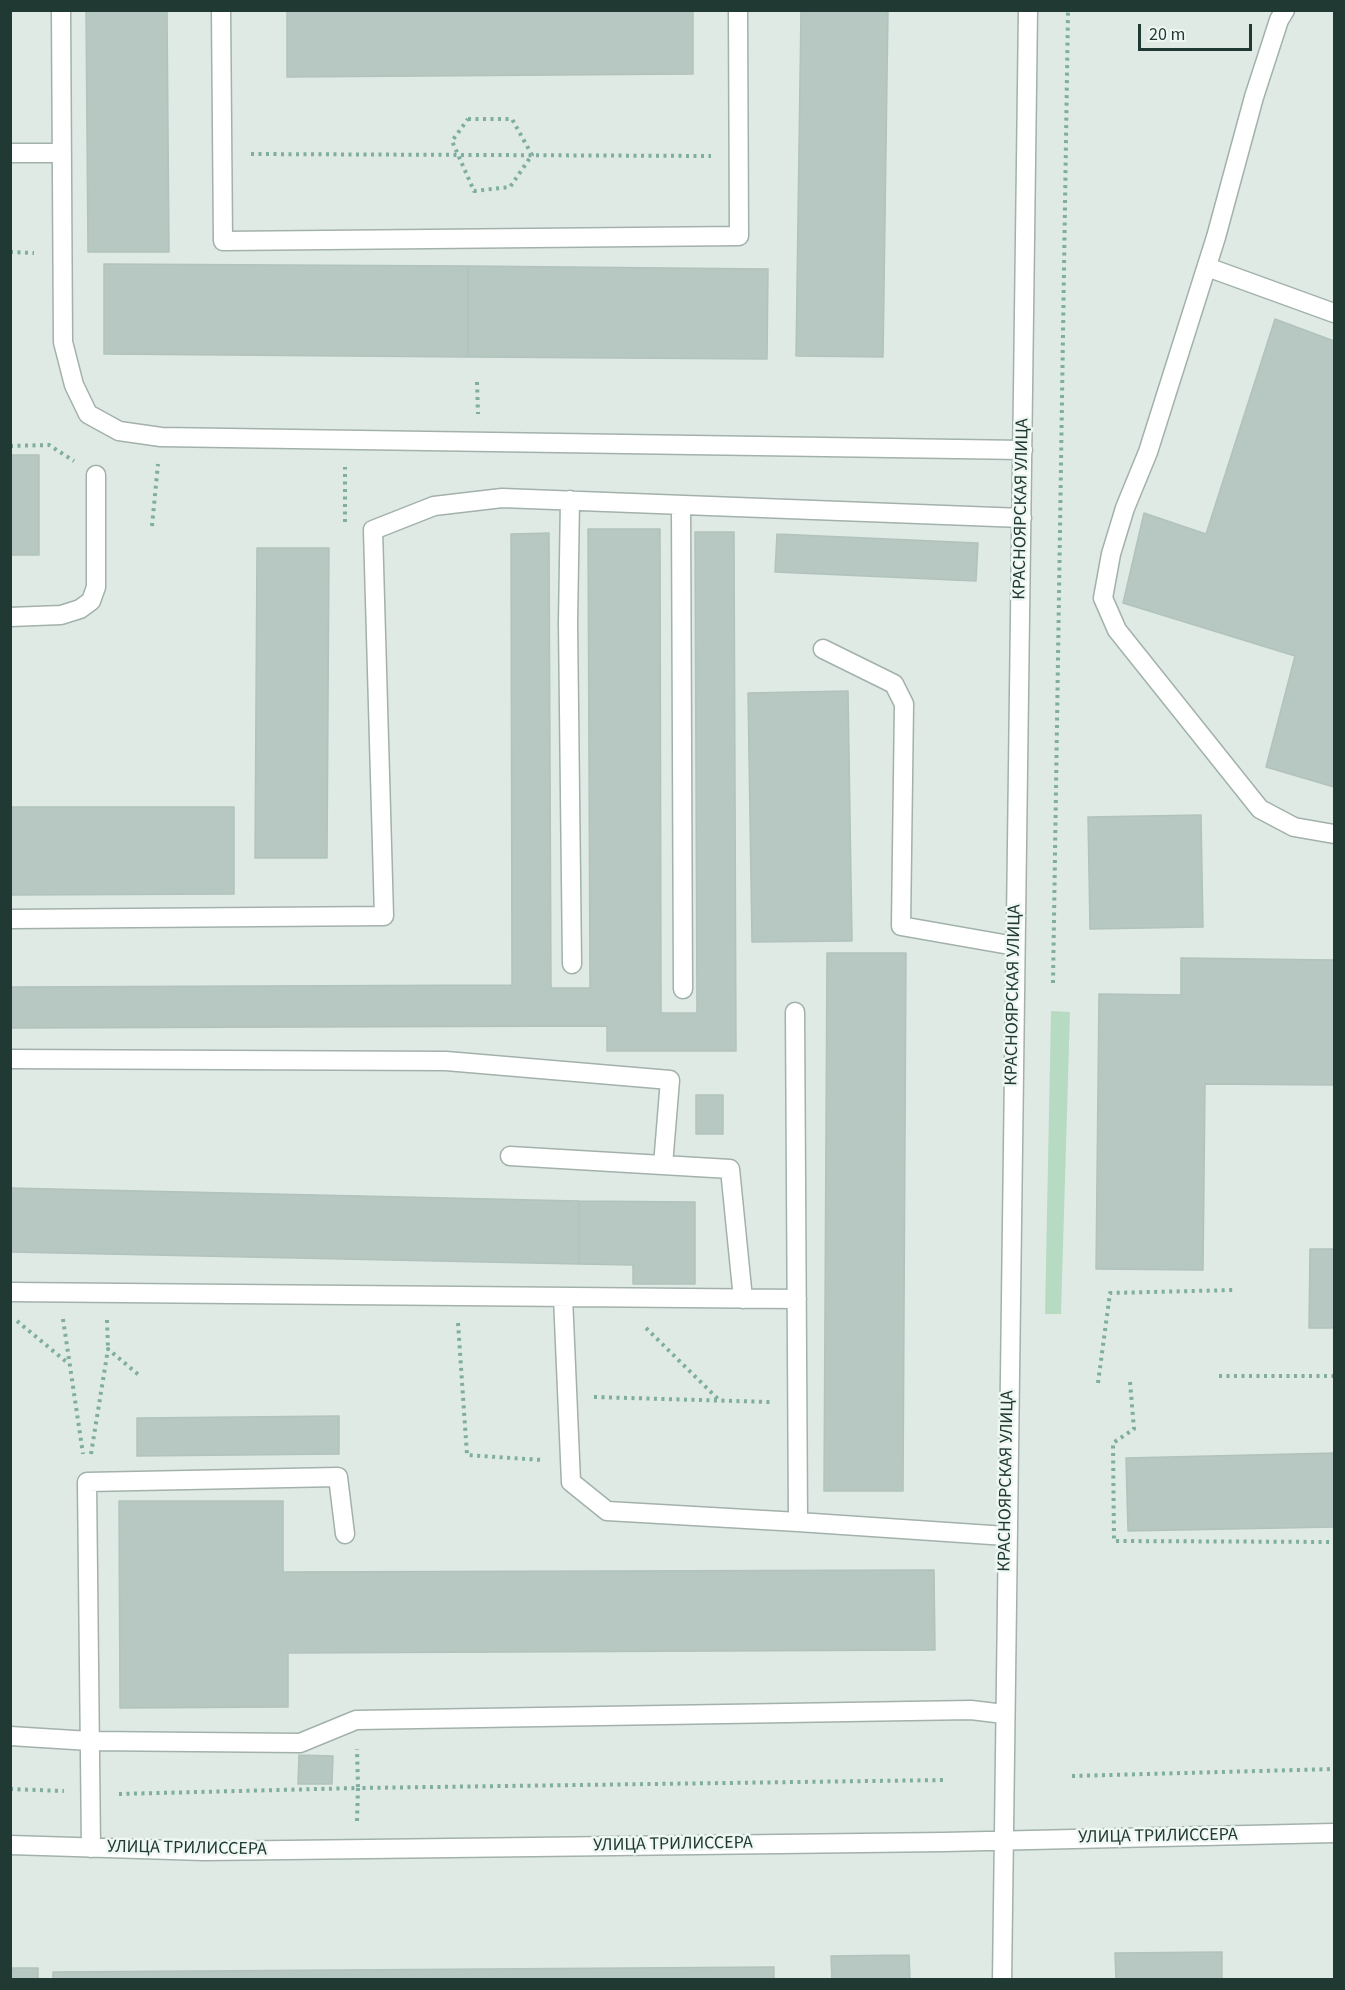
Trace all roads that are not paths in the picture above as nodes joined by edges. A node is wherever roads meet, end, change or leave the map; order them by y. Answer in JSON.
{"nodes":[{"id":1,"x":61,"y":10,"type":"edge"},
{"id":2,"x":221,"y":10,"type":"edge"},
{"id":3,"x":738,"y":10,"type":"edge"},
{"id":4,"x":1028,"y":10,"type":"edge"},
{"id":5,"x":1285,"y":10,"type":"edge"},
{"id":6,"x":10,"y":153,"type":"edge"},
{"id":7,"x":62,"y":153,"type":"junction"},
{"id":8,"x":1207,"y":267,"type":"junction"},
{"id":9,"x":1335,"y":313,"type":"edge"},
{"id":10,"x":1023,"y":450,"type":"junction"},
{"id":11,"x":96,"y":475,"type":"road end"},
{"id":12,"x":570,"y":500,"type":"junction"},
{"id":13,"x":681,"y":505,"type":"junction"},
{"id":14,"x":1022,"y":518,"type":"junction"},
{"id":15,"x":10,"y":617,"type":"edge"},
{"id":16,"x":823,"y":649,"type":"dead end"},
{"id":17,"x":1335,"y":834,"type":"edge"},
{"id":18,"x":10,"y":919,"type":"edge"},
{"id":19,"x":1015,"y":946,"type":"junction"},
{"id":20,"x":572,"y":964,"type":"dead end"},
{"id":21,"x":683,"y":989,"type":"dead end"},
{"id":22,"x":795,"y":1012,"type":"dead end"},
{"id":23,"x":10,"y":1059,"type":"edge"},
{"id":24,"x":510,"y":1156,"type":"dead end"},
{"id":25,"x":663,"y":1165,"type":"junction"},
{"id":26,"x":10,"y":1292,"type":"edge"},
{"id":27,"x":563,"y":1297,"type":"junction"},
{"id":28,"x":743,"y":1299,"type":"junction"},
{"id":29,"x":797,"y":1299,"type":"junction"},
{"id":30,"x":798,"y":1522,"type":"junction"},
{"id":31,"x":345,"y":1534,"type":"dead end"},
{"id":32,"x":1006,"y":1536,"type":"junction"},
{"id":33,"x":1004,"y":1714,"type":"junction"},
{"id":34,"x":10,"y":1736,"type":"edge"},
{"id":35,"x":90,"y":1741,"type":"junction"},
{"id":36,"x":1335,"y":1833,"type":"edge"},
{"id":37,"x":1002,"y":1841,"type":"junction"},
{"id":38,"x":10,"y":1845,"type":"edge"},
{"id":39,"x":91,"y":1848,"type":"junction"},
{"id":40,"x":1002,"y":1980,"type":"edge"}],
"edges":[{"from":1,"to":7,"type":"street"},
{"from":2,"to":3,"type":"street"},
{"from":4,"to":10,"type":"street","name":"КРАСНОЯРСКАЯ УЛИЦА"},
{"from":5,"to":8,"type":"street"},
{"from":6,"to":7,"type":"street"},
{"from":7,"to":10,"type":"street"},
{"from":8,"to":9,"type":"street"},
{"from":8,"to":17,"type":"street"},
{"from":10,"to":14,"type":"street","name":"КРАСНОЯРСКАЯ УЛИЦА"},
{"from":11,"to":15,"type":"street"},
{"from":12,"to":13,"type":"street"},
{"from":12,"to":18,"type":"street"},
{"from":12,"to":20,"type":"street"},
{"from":13,"to":14,"type":"street"},
{"from":13,"to":21,"type":"street"},
{"from":14,"to":19,"type":"street","name":"КРАСНОЯРСКАЯ УЛИЦА"},
{"from":16,"to":19,"type":"street"},
{"from":19,"to":32,"type":"street","name":"КРАСНОЯРСКАЯ УЛИЦА"},
{"from":22,"to":29,"type":"street"},
{"from":23,"to":25,"type":"street"},
{"from":24,"to":25,"type":"street"},
{"from":25,"to":28,"type":"street"},
{"from":26,"to":27,"type":"street"},
{"from":27,"to":28,"type":"street"},
{"from":27,"to":30,"type":"street"},
{"from":28,"to":29,"type":"street"},
{"from":29,"to":30,"type":"street"},
{"from":30,"to":32,"type":"street"},
{"from":31,"to":35,"type":"street"},
{"from":32,"to":33,"type":"street","name":"КРАСНОЯРСКАЯ УЛИЦА"},
{"from":33,"to":35,"type":"street"},
{"from":33,"to":37,"type":"street","name":"КРАСНОЯРСКАЯ УЛИЦА"},
{"from":34,"to":35,"type":"street"},
{"from":35,"to":39,"type":"street"},
{"from":36,"to":37,"type":"street","name":"УЛИЦА ТРИЛИССЕРА"},
{"from":37,"to":39,"type":"street","name":"УЛИЦА ТРИЛИССЕРА"},
{"from":37,"to":40,"type":"street","name":"КРАСНОЯРСКАЯ УЛИЦА"},
{"from":38,"to":39,"type":"street","name":"УЛИЦА ТРИЛИССЕРА"}]}
